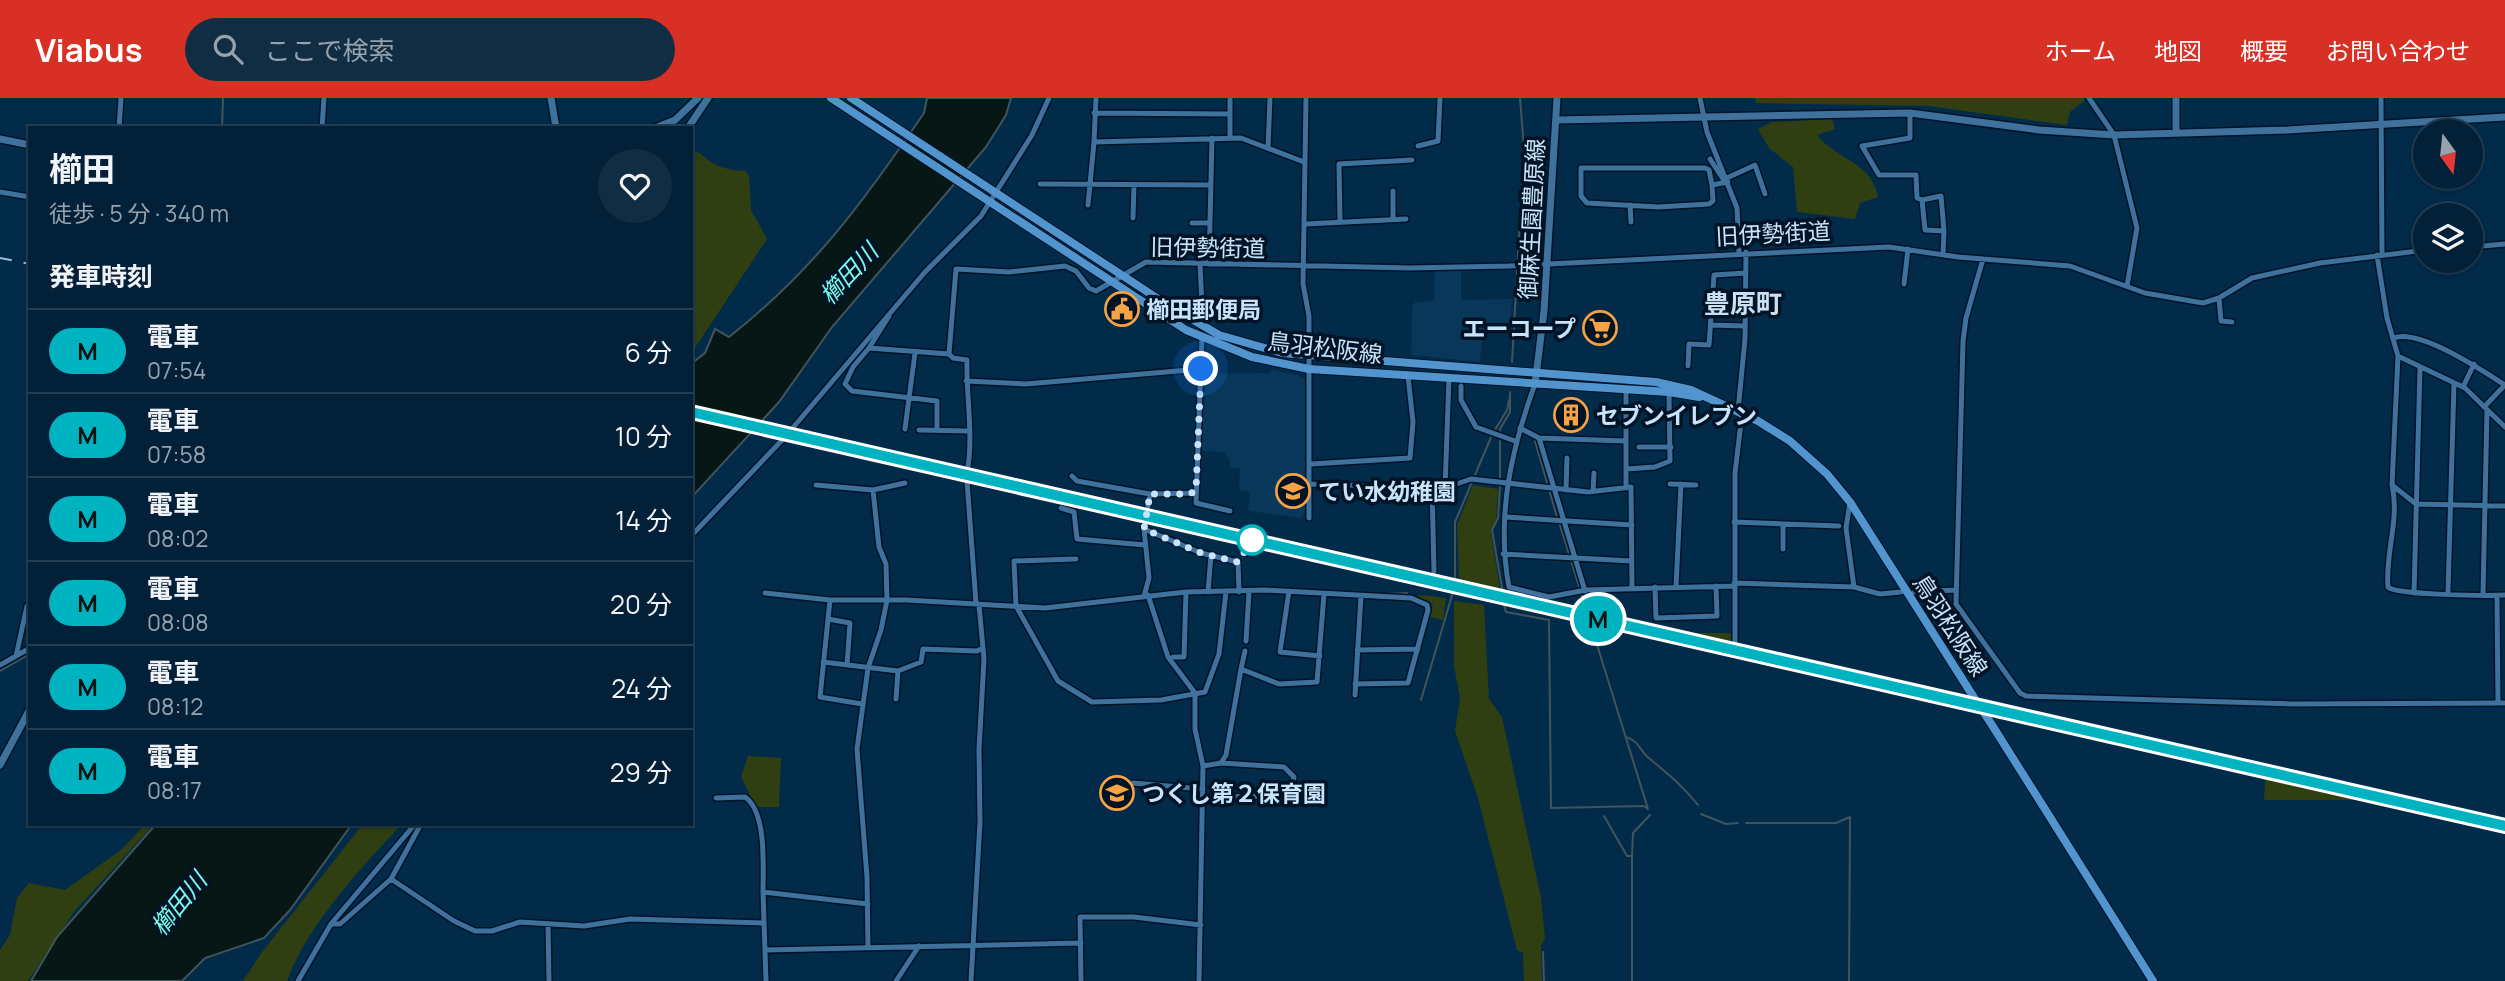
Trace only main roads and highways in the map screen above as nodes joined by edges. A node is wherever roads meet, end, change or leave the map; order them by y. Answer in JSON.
{"nodes":[{"id":1,"x":551,"y":98,"type":"edge"},
{"id":2,"x":698,"y":98,"type":"edge"},
{"id":3,"x":708,"y":98,"type":"edge"},
{"id":4,"x":831,"y":98,"type":"edge"},
{"id":5,"x":851,"y":98,"type":"edge"},
{"id":6,"x":1557,"y":98,"type":"edge"},
{"id":7,"x":2176,"y":98,"type":"edge"},
{"id":8,"x":2505,"y":117,"type":"edge"},
{"id":9,"x":1556,"y":120,"type":"junction"},
{"id":10,"x":556,"y":126,"type":"edge"},
{"id":11,"x":660,"y":126,"type":"edge"},
{"id":12,"x":689,"y":126,"type":"edge"},
{"id":13,"x":2176,"y":134,"type":"junction"},
{"id":14,"x":0,"y":139,"type":"edge"},
{"id":15,"x":28,"y":145,"type":"edge"},
{"id":16,"x":1538,"y":374,"type":"junction"},
{"id":17,"x":1535,"y":384,"type":"junction"},
{"id":18,"x":1720,"y":402,"type":"junction"},
{"id":19,"x":28,"y":713,"type":"edge"},
{"id":20,"x":0,"y":765,"type":"edge"},
{"id":21,"x":2154,"y":981,"type":"edge"}],
"edges":[{"from":1,"to":10,"type":"main road"},
{"from":2,"to":11,"type":"main road"},
{"from":3,"to":12,"type":"main road"},
{"from":4,"to":17,"type":"main road","name":"鳥羽松阪線"},
{"from":5,"to":16,"type":"main road","name":"鳥羽松阪線"},
{"from":6,"to":9,"type":"main road","name":"御麻生園豊原線"},
{"from":7,"to":13,"type":"main road"},
{"from":8,"to":13,"type":"main road"},
{"from":9,"to":13,"type":"main road"},
{"from":9,"to":16,"type":"main road","name":"御麻生園豊原線"},
{"from":14,"to":15,"type":"main road"},
{"from":16,"to":17,"type":"main road","name":"御麻生園豊原線"},
{"from":16,"to":18,"type":"main road","name":"鳥羽松阪線"},
{"from":17,"to":18,"type":"main road","name":"鳥羽松阪線"},
{"from":18,"to":21,"type":"main road","name":"鳥羽松阪線","bridge":true},
{"from":19,"to":20,"type":"main road"}]}
